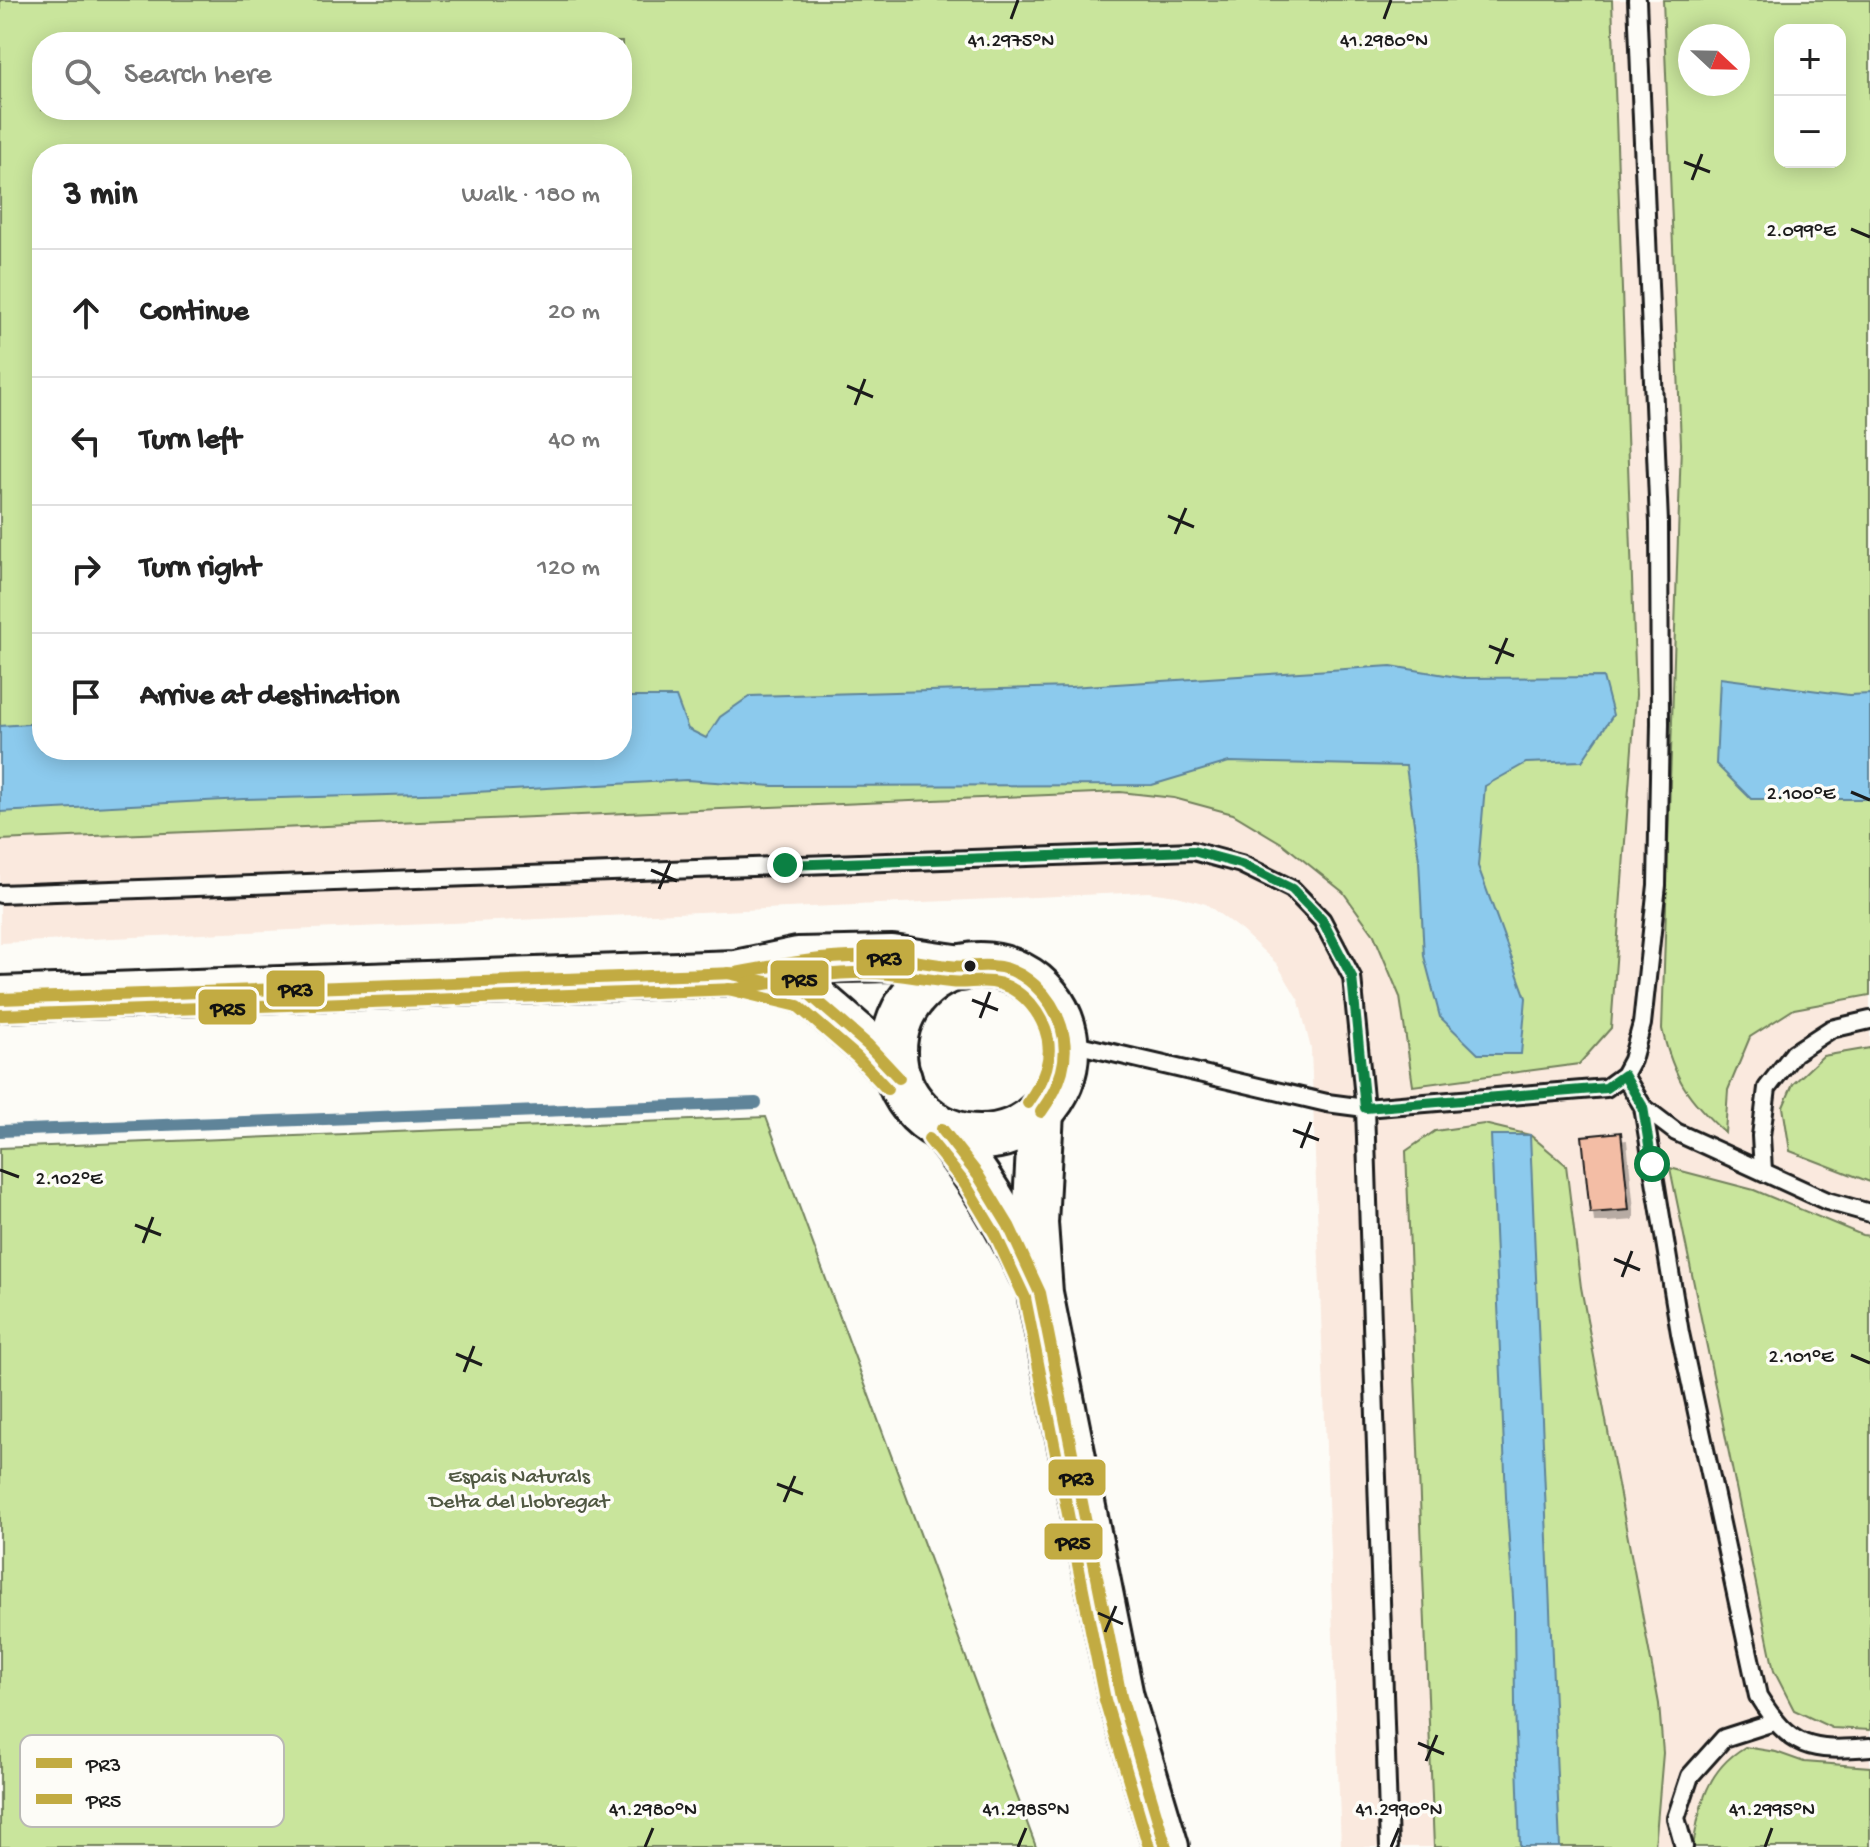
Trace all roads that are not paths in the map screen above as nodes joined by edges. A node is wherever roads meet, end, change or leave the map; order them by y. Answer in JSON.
{"nodes":[{"id":1,"x":1637,"y":0,"type":"edge"},
{"id":2,"x":0,"y":894,"type":"edge"},
{"id":3,"x":961,"y":968,"type":"junction"},
{"id":4,"x":736,"y":973,"type":"junction"},
{"id":5,"x":0,"y":999,"type":"edge"},
{"id":6,"x":1870,"y":1020,"type":"edge"},
{"id":7,"x":1066,"y":1042,"type":"junction"},
{"id":8,"x":1624,"y":1075,"type":"junction"},
{"id":9,"x":899,"y":1078,"type":"junction"},
{"id":10,"x":1643,"y":1107,"type":"junction"},
{"id":11,"x":1365,"y":1108,"type":"junction"},
{"id":12,"x":1041,"y":1112,"type":"junction"},
{"id":13,"x":942,"y":1129,"type":"junction"},
{"id":14,"x":1763,"y":1171,"type":"junction"},
{"id":15,"x":1870,"y":1213,"type":"edge"},
{"id":16,"x":1040,"y":1293,"type":"junction"},
{"id":17,"x":1774,"y":1722,"type":"junction"},
{"id":18,"x":1870,"y":1747,"type":"edge"},
{"id":19,"x":1166,"y":1847,"type":"edge"},
{"id":20,"x":1389,"y":1847,"type":"edge"},
{"id":21,"x":1684,"y":1847,"type":"edge"}],
"edges":[{"from":1,"to":8,"type":"lane"},
{"from":2,"to":11,"type":"lane"},
{"from":3,"to":4,"type":"street"},
{"from":3,"to":7,"type":"street"},
{"from":3,"to":9,"type":"street"},
{"from":4,"to":5,"type":"street"},
{"from":4,"to":9,"type":"street"},
{"from":6,"to":14,"type":"lane"},
{"from":7,"to":11,"type":"lane"},
{"from":7,"to":12,"type":"street"},
{"from":8,"to":10,"type":"lane"},
{"from":8,"to":11,"type":"lane"},
{"from":9,"to":13,"type":"street"},
{"from":10,"to":14,"type":"lane"},
{"from":10,"to":17,"type":"lane"},
{"from":11,"to":20,"type":"lane"},
{"from":12,"to":13,"type":"street"},
{"from":12,"to":16,"type":"street"},
{"from":13,"to":16,"type":"street"},
{"from":14,"to":15,"type":"lane"},
{"from":16,"to":19,"type":"street"},
{"from":17,"to":18,"type":"lane"},
{"from":17,"to":21,"type":"lane"}]}
